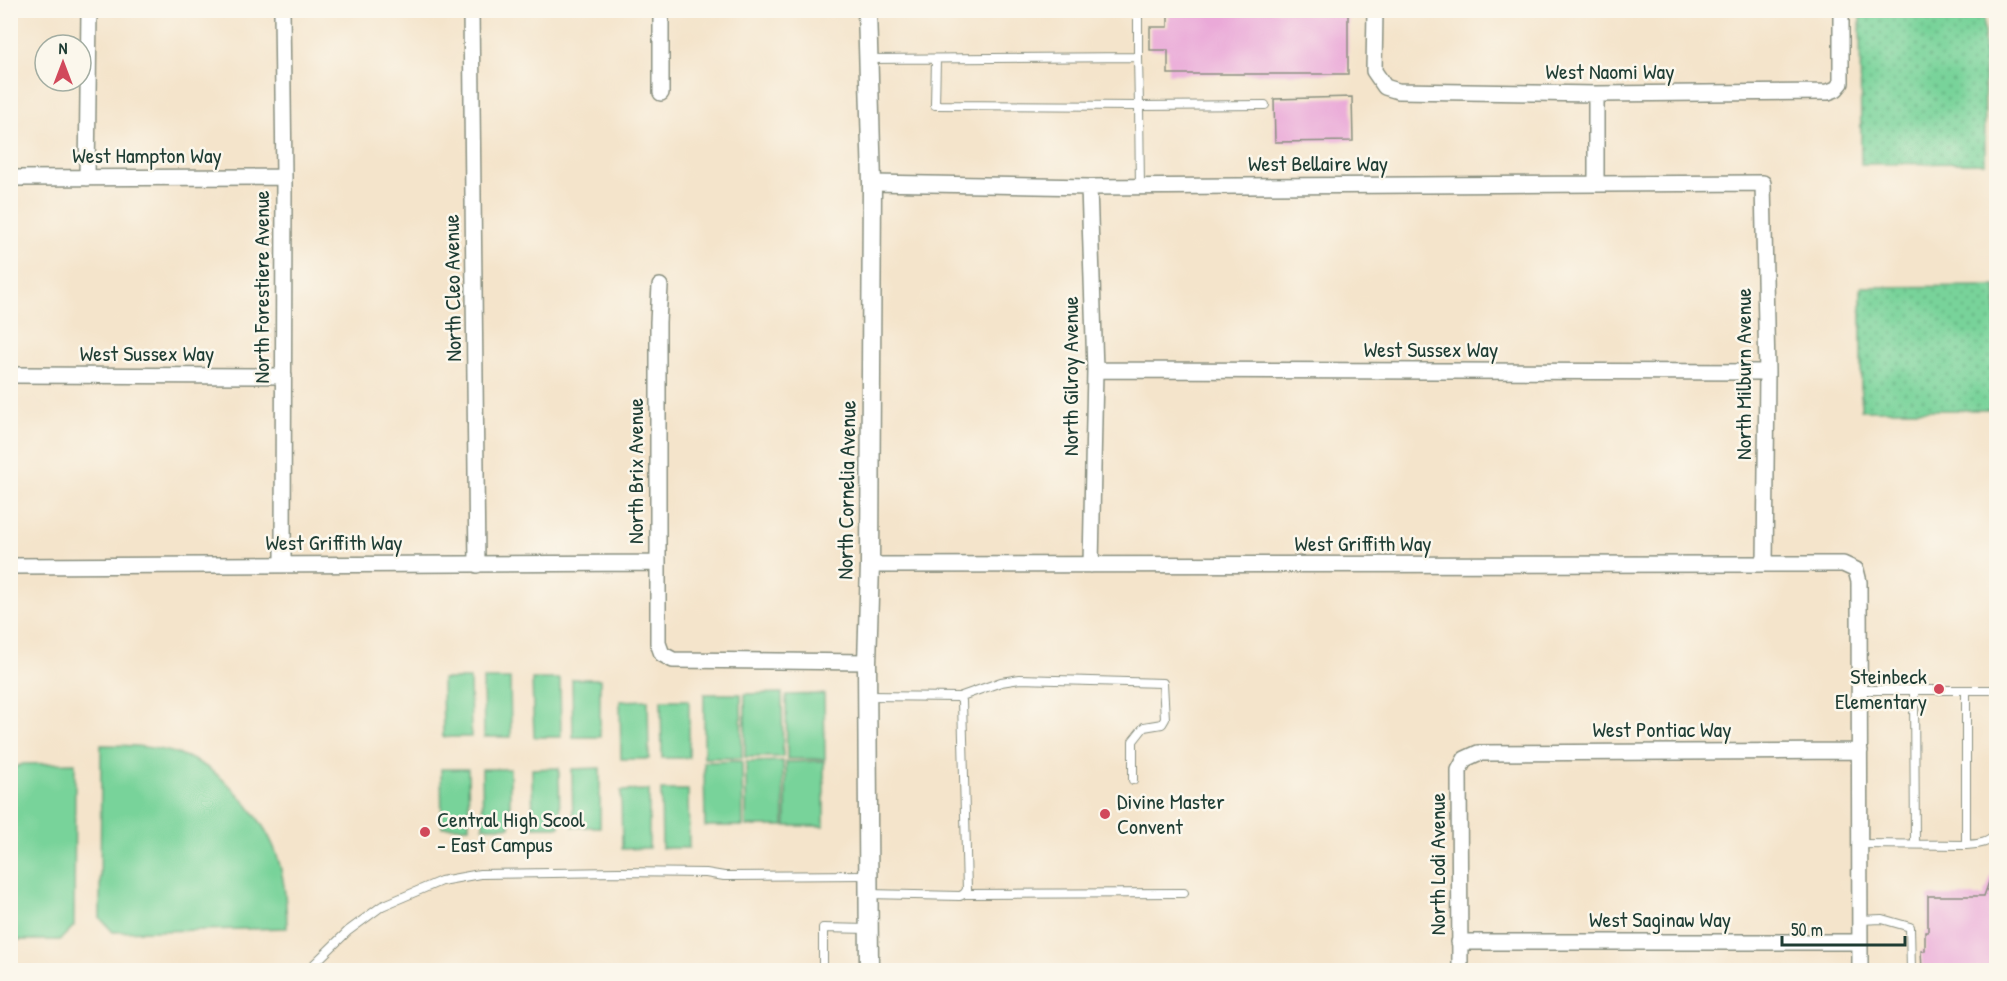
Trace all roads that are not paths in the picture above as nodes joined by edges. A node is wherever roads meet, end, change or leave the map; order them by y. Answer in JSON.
{"nodes":[{"id":1,"x":89,"y":10,"type":"edge"},
{"id":2,"x":282,"y":10,"type":"edge"},
{"id":3,"x":471,"y":10,"type":"edge"},
{"id":4,"x":661,"y":10,"type":"edge"},
{"id":5,"x":867,"y":10,"type":"edge"},
{"id":6,"x":1138,"y":10,"type":"edge"},
{"id":7,"x":1375,"y":10,"type":"edge"},
{"id":8,"x":1841,"y":10,"type":"edge"},
{"id":9,"x":1138,"y":57,"type":"junction"},
{"id":10,"x":868,"y":59,"type":"junction"},
{"id":11,"x":936,"y":59,"type":"junction"},
{"id":12,"x":661,"y":93,"type":"dead end"},
{"id":13,"x":1596,"y":94,"type":"junction"},
{"id":14,"x":1265,"y":105,"type":"dead end"},
{"id":15,"x":1139,"y":106,"type":"junction"},
{"id":16,"x":284,"y":177,"type":"junction"},
{"id":17,"x":10,"y":178,"type":"edge"},
{"id":18,"x":87,"y":178,"type":"junction"},
{"id":19,"x":872,"y":183,"type":"junction"},
{"id":20,"x":1763,"y":183,"type":"joint"},
{"id":21,"x":1596,"y":184,"type":"junction"},
{"id":22,"x":1089,"y":187,"type":"junction"},
{"id":23,"x":1140,"y":187,"type":"junction"},
{"id":24,"x":660,"y":286,"type":"dead end"},
{"id":25,"x":1095,"y":370,"type":"junction"},
{"id":26,"x":1767,"y":372,"type":"junction"},
{"id":27,"x":10,"y":375,"type":"edge"},
{"id":28,"x":284,"y":376,"type":"junction"},
{"id":29,"x":657,"y":563,"type":"junction"},
{"id":30,"x":283,"y":564,"type":"junction"},
{"id":31,"x":1765,"y":564,"type":"junction"},
{"id":32,"x":477,"y":565,"type":"junction"},
{"id":33,"x":870,"y":565,"type":"junction"},
{"id":34,"x":10,"y":566,"type":"edge"},
{"id":35,"x":1091,"y":566,"type":"junction"},
{"id":36,"x":867,"y":662,"type":"junction"},
{"id":37,"x":1859,"y":690,"type":"junction"},
{"id":38,"x":1914,"y":690,"type":"junction"},
{"id":39,"x":1966,"y":690,"type":"junction"},
{"id":40,"x":1996,"y":690,"type":"edge"},
{"id":41,"x":867,"y":696,"type":"junction"},
{"id":42,"x":959,"y":697,"type":"junction"},
{"id":43,"x":1860,"y":751,"type":"junction"},
{"id":44,"x":1465,"y":759,"type":"joint"},
{"id":45,"x":1133,"y":780,"type":"dead end"},
{"id":46,"x":1996,"y":834,"type":"edge"},
{"id":47,"x":1860,"y":844,"type":"junction"},
{"id":48,"x":1915,"y":844,"type":"junction"},
{"id":49,"x":1966,"y":845,"type":"junction"},
{"id":50,"x":869,"y":875,"type":"junction"},
{"id":51,"x":1184,"y":893,"type":"dead end"},
{"id":52,"x":868,"y":894,"type":"junction"},
{"id":53,"x":964,"y":894,"type":"junction"},
{"id":54,"x":1860,"y":920,"type":"junction"},
{"id":55,"x":869,"y":928,"type":"junction"},
{"id":56,"x":1459,"y":942,"type":"junction"},
{"id":57,"x":1860,"y":942,"type":"junction"},
{"id":58,"x":308,"y":970,"type":"edge"},
{"id":59,"x":823,"y":970,"type":"edge"},
{"id":60,"x":869,"y":970,"type":"edge"},
{"id":61,"x":1460,"y":970,"type":"edge"},
{"id":62,"x":1860,"y":970,"type":"edge"},
{"id":63,"x":1911,"y":970,"type":"edge"}],
"edges":[{"from":1,"to":18,"type":"street"},
{"from":2,"to":16,"type":"street","name":"North Forestiere Avenue"},
{"from":3,"to":32,"type":"street","name":"North Cleo Avenue"},
{"from":4,"to":12,"type":"street"},
{"from":5,"to":10,"type":"street","name":"North Cornelia Avenue"},
{"from":6,"to":9,"type":"lane"},
{"from":7,"to":13,"type":"street","name":"West Naomi Way"},
{"from":8,"to":13,"type":"street","name":"West Naomi Way"},
{"from":9,"to":11,"type":"lane"},
{"from":9,"to":15,"type":"lane"},
{"from":10,"to":11,"type":"lane"},
{"from":10,"to":19,"type":"street","name":"North Cornelia Avenue"},
{"from":11,"to":15,"type":"lane"},
{"from":13,"to":21,"type":"street"},
{"from":14,"to":15,"type":"lane"},
{"from":15,"to":23,"type":"lane"},
{"from":16,"to":18,"type":"street","name":"West Hampton Way"},
{"from":16,"to":28,"type":"street","name":"North Forestiere Avenue"},
{"from":17,"to":18,"type":"street","name":"West Hampton Way"},
{"from":19,"to":22,"type":"street","name":"West Bellaire Way"},
{"from":19,"to":33,"type":"street","name":"North Cornelia Avenue"},
{"from":20,"to":21,"type":"street","name":"West Bellaire Way"},
{"from":20,"to":26,"type":"street","name":"North Milburn Avenue"},
{"from":21,"to":23,"type":"street","name":"West Bellaire Way"},
{"from":22,"to":23,"type":"street","name":"West Bellaire Way"},
{"from":22,"to":25,"type":"street","name":"North Gilroy Avenue"},
{"from":24,"to":29,"type":"street","name":"North Brix Avenue"},
{"from":25,"to":26,"type":"street","name":"West Sussex Way"},
{"from":25,"to":35,"type":"street","name":"North Gilroy Avenue"},
{"from":26,"to":31,"type":"street","name":"North Milburn Avenue"},
{"from":27,"to":28,"type":"street","name":"West Sussex Way"},
{"from":28,"to":30,"type":"street","name":"North Forestiere Avenue"},
{"from":29,"to":32,"type":"street","name":"West Griffith Way"},
{"from":29,"to":36,"type":"street","name":"North Brix Avenue"},
{"from":30,"to":32,"type":"street","name":"West Griffith Way"},
{"from":30,"to":34,"type":"street","name":"West Griffith Way"},
{"from":31,"to":35,"type":"street","name":"West Griffith Way"},
{"from":31,"to":37,"type":"street","name":"West Griffith Way"},
{"from":33,"to":35,"type":"street","name":"West Griffith Way"},
{"from":33,"to":36,"type":"street","name":"North Cornelia Avenue"},
{"from":36,"to":41,"type":"street","name":"North Cornelia Avenue"},
{"from":37,"to":38,"type":"lane"},
{"from":37,"to":43,"type":"street"},
{"from":38,"to":39,"type":"lane"},
{"from":38,"to":48,"type":"lane"},
{"from":39,"to":40,"type":"lane"},
{"from":39,"to":49,"type":"lane"},
{"from":41,"to":42,"type":"lane"},
{"from":41,"to":50,"type":"street","name":"North Cornelia Avenue"},
{"from":42,"to":45,"type":"lane"},
{"from":42,"to":53,"type":"lane"},
{"from":43,"to":44,"type":"street","name":"West Pontiac Way"},
{"from":43,"to":47,"type":"street"},
{"from":44,"to":56,"type":"street","name":"North Lodi Avenue"},
{"from":46,"to":49,"type":"lane"},
{"from":47,"to":48,"type":"lane"},
{"from":47,"to":54,"type":"street"},
{"from":48,"to":49,"type":"lane"},
{"from":50,"to":52,"type":"street","name":"North Cornelia Avenue"},
{"from":50,"to":58,"type":"lane"},
{"from":51,"to":53,"type":"lane"},
{"from":52,"to":53,"type":"lane"},
{"from":52,"to":55,"type":"street","name":"North Cornelia Avenue"},
{"from":54,"to":57,"type":"street"},
{"from":54,"to":63,"type":"lane"},
{"from":55,"to":59,"type":"lane"},
{"from":55,"to":60,"type":"street","name":"North Cornelia Avenue"},
{"from":56,"to":57,"type":"street","name":"West Saginaw Way"},
{"from":56,"to":61,"type":"street","name":"North Lodi Avenue"},
{"from":57,"to":62,"type":"street"}]}
